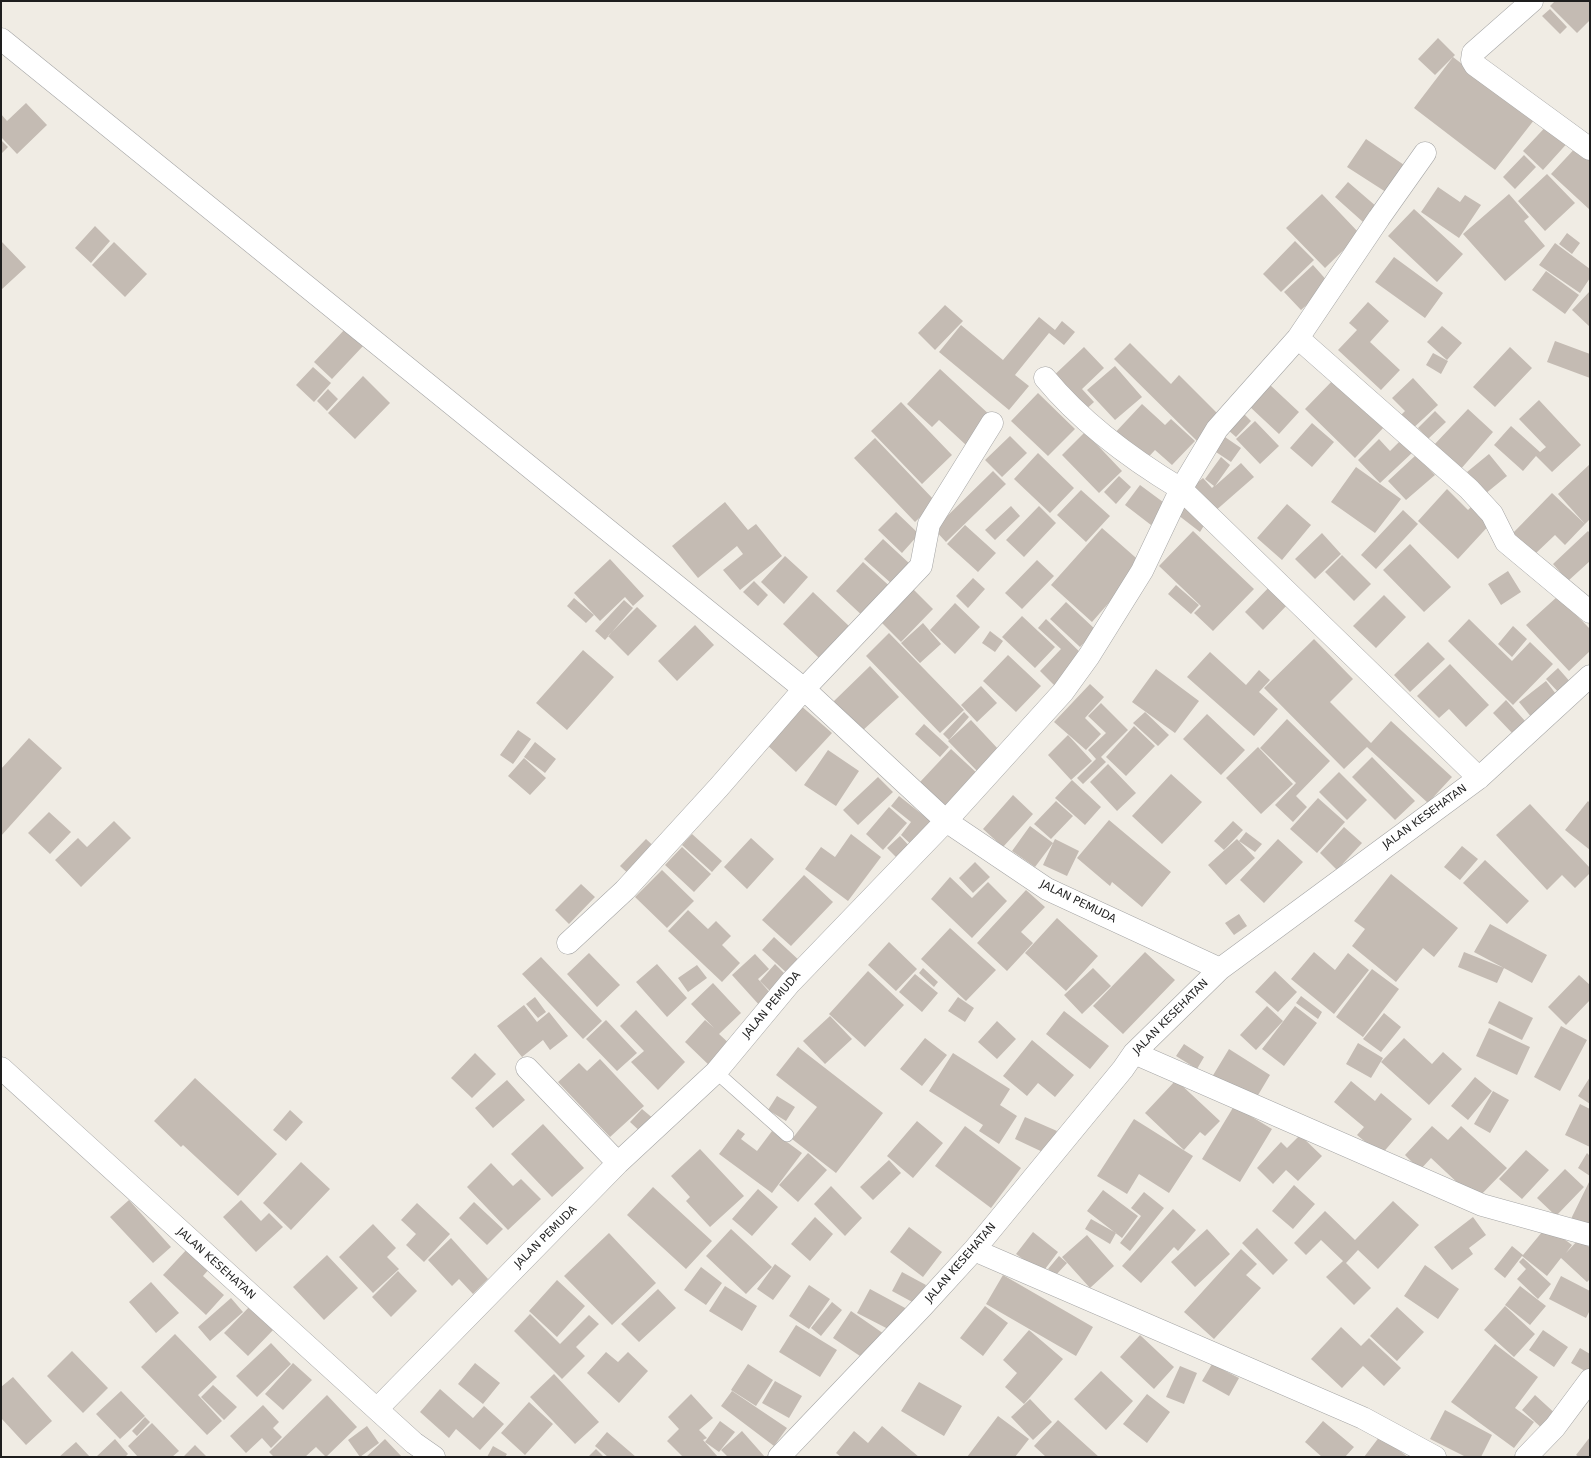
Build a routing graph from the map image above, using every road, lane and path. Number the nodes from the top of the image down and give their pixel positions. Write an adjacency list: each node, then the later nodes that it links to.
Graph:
1 (1532, 1): 3 (street)
2 (1, 39): 11 (street)
3 (1590, 149)
4 (1425, 153): 5 (street)
5 (1298, 338): 8 (street); 9 (street)
6 (1045, 378): 8 (street)
7 (992, 423): 11 (street)
8 (1181, 490): 12 (street); 13 (street)
9 (1590, 612)
10 (1590, 676): 12 (street, JALAN KESEHATAN)
11 (804, 689): 13 (street); 14 (street)
12 (1478, 778): 15 (street, JALAN KESEHATAN)
13 (946, 821): 15 (street, JALAN PEMUDA); 19 (street, JALAN PEMUDA)
14 (568, 943)
15 (1220, 969): 16 (street, JALAN KESEHATAN)
16 (1134, 1053): 22 (street); 23 (street, JALAN KESEHATAN)
17 (1, 1068): 25 (street, JALAN KESEHATAN)
18 (527, 1068): 21 (street)
19 (716, 1072): 20 (lane); 21 (street, JALAN PEMUDA)
20 (787, 1135)
21 (618, 1163): 25 (street, JALAN PEMUDA)
22 (1590, 1235)
23 (974, 1250): 27 (street, JALAN KESEHATAN); 28 (street)
24 (1590, 1380): 29 (street)
25 (377, 1409): 26 (street, JALAN KESEHATAN)
26 (434, 1457)
27 (779, 1457)
28 (1435, 1457)
29 (1526, 1457)

